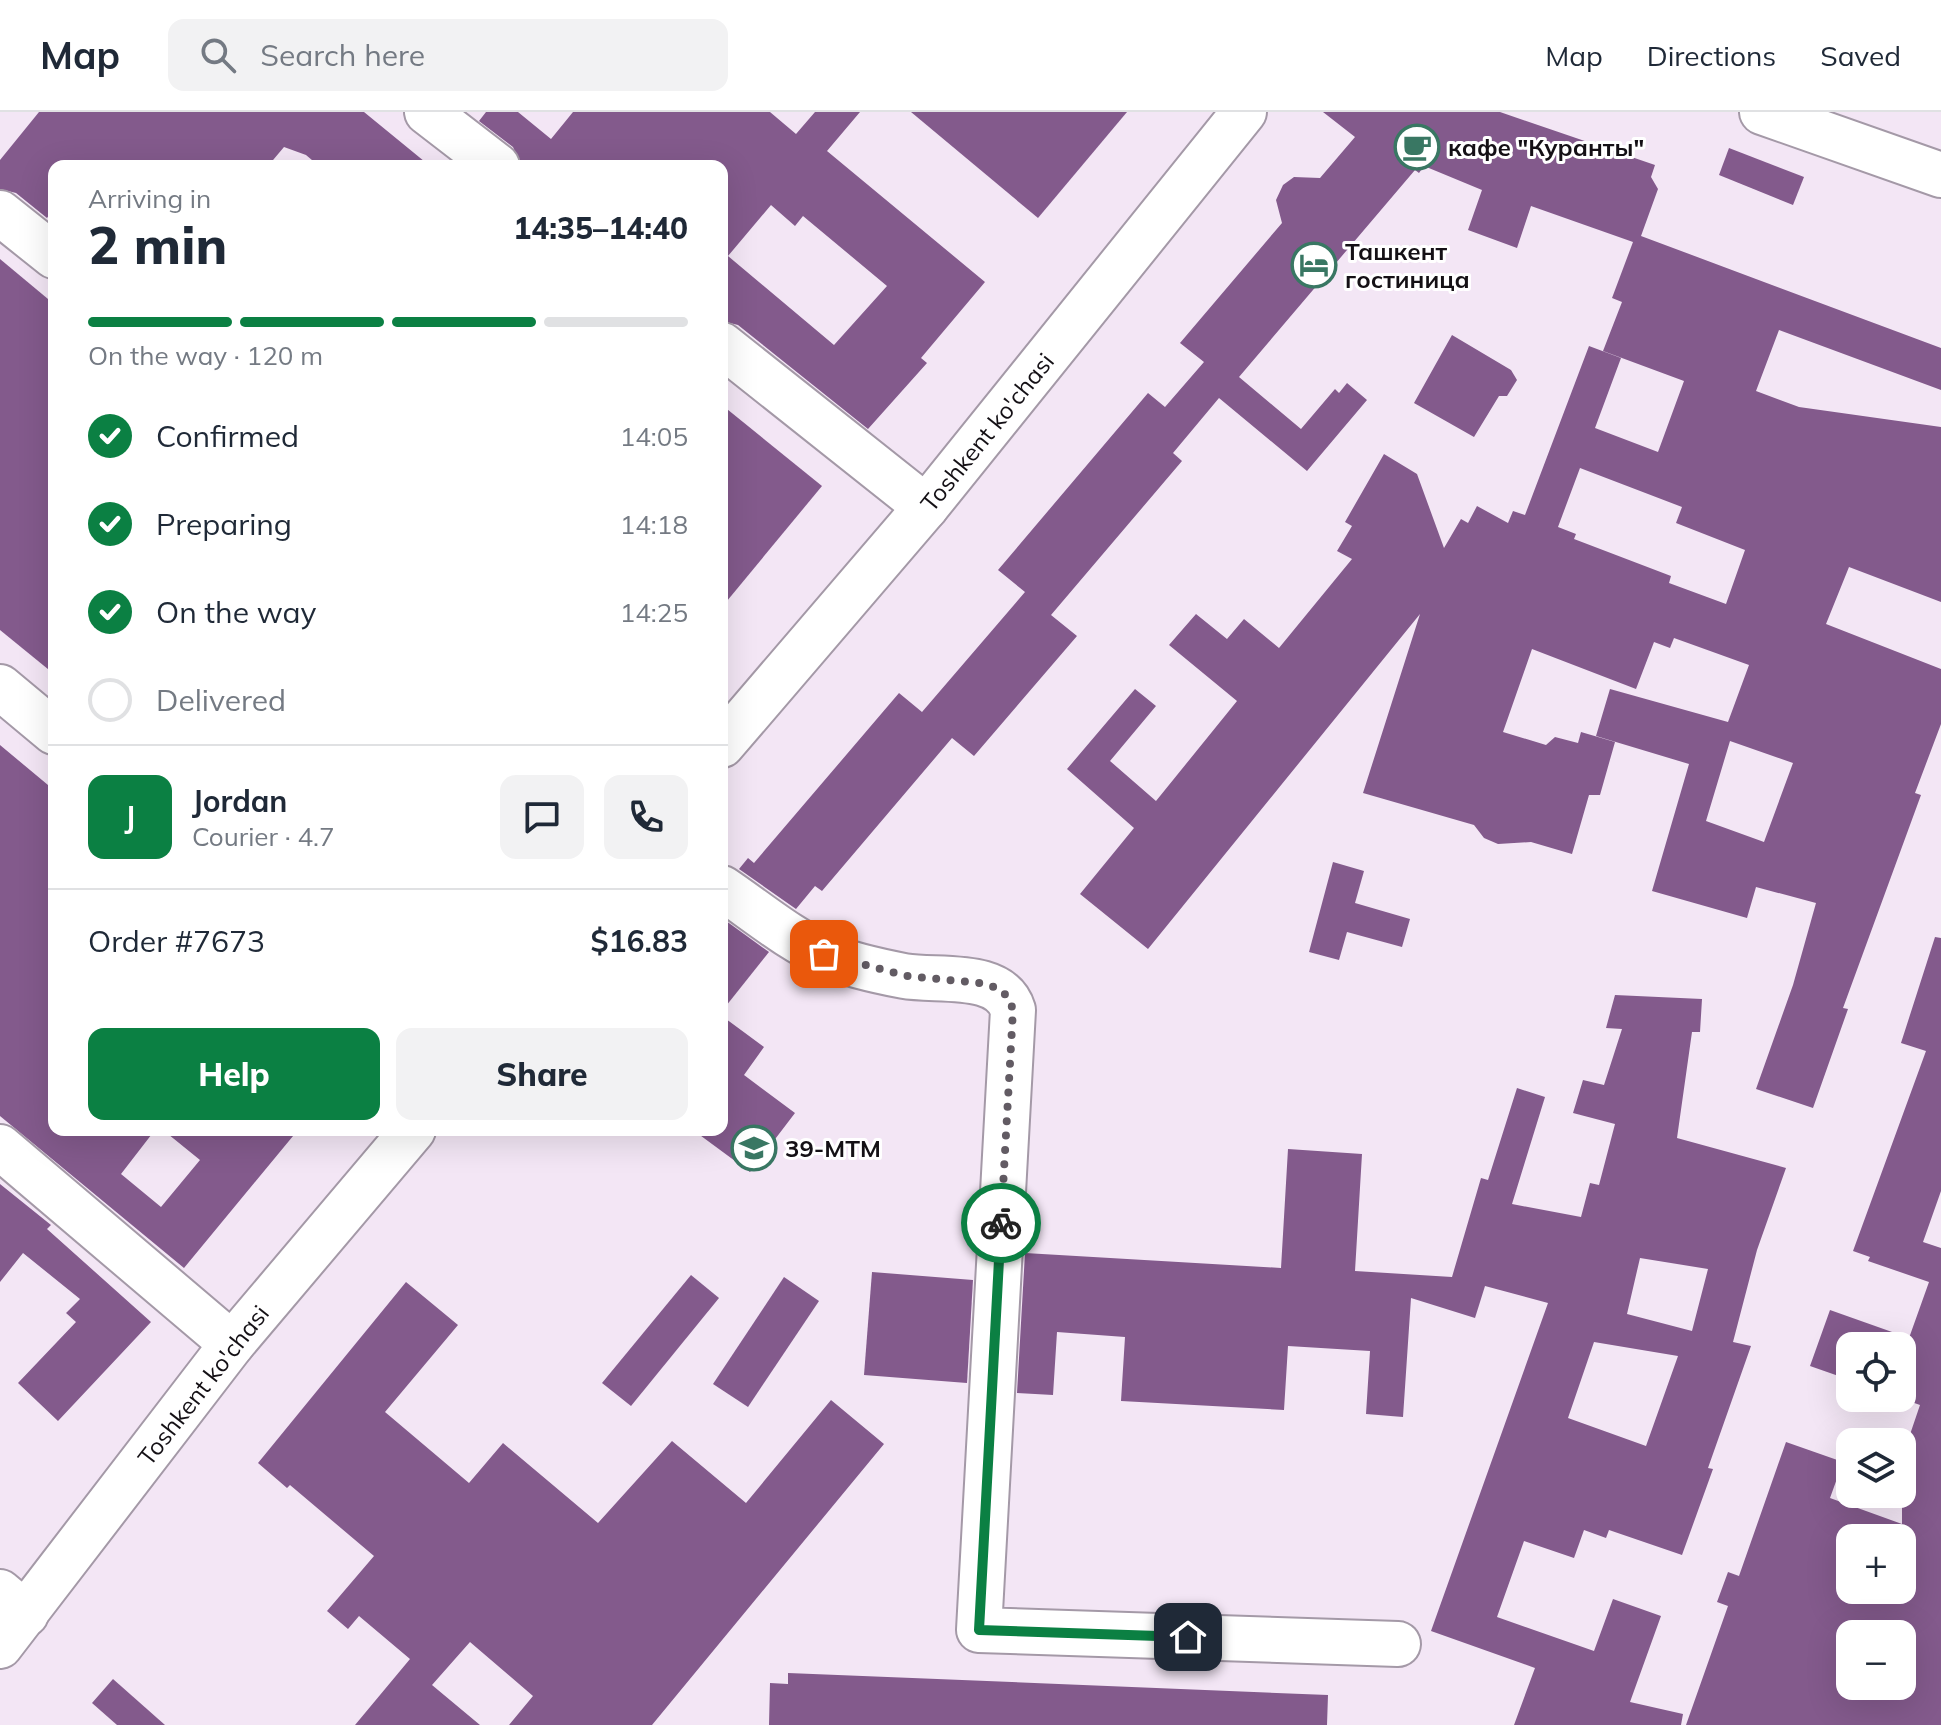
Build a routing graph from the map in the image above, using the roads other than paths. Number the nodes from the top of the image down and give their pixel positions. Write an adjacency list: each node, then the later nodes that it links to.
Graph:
1 (427, 112): 4 (street)
2 (1244, 112): 9 (street, Toshkent ko'chasi)
3 (1762, 112): 5 (street)
4 (489, 160)
5 (1941, 175)
6 (0, 213): 7 (street)
7 (48, 251)
8 (728, 350): 9 (street)
9 (926, 507): 12 (street, Toshkent ko'chasi)
10 (0, 687): 11 (street)
11 (48, 727)
12 (728, 738)
13 (728, 892): 18 (street)
14 (408, 1136): 16 (street, Toshkent ko'chasi)
15 (0, 1147): 16 (street)
16 (232, 1344): 17 (street, Toshkent ko'chasi)
17 (9, 1617)
18 (1398, 1644)

